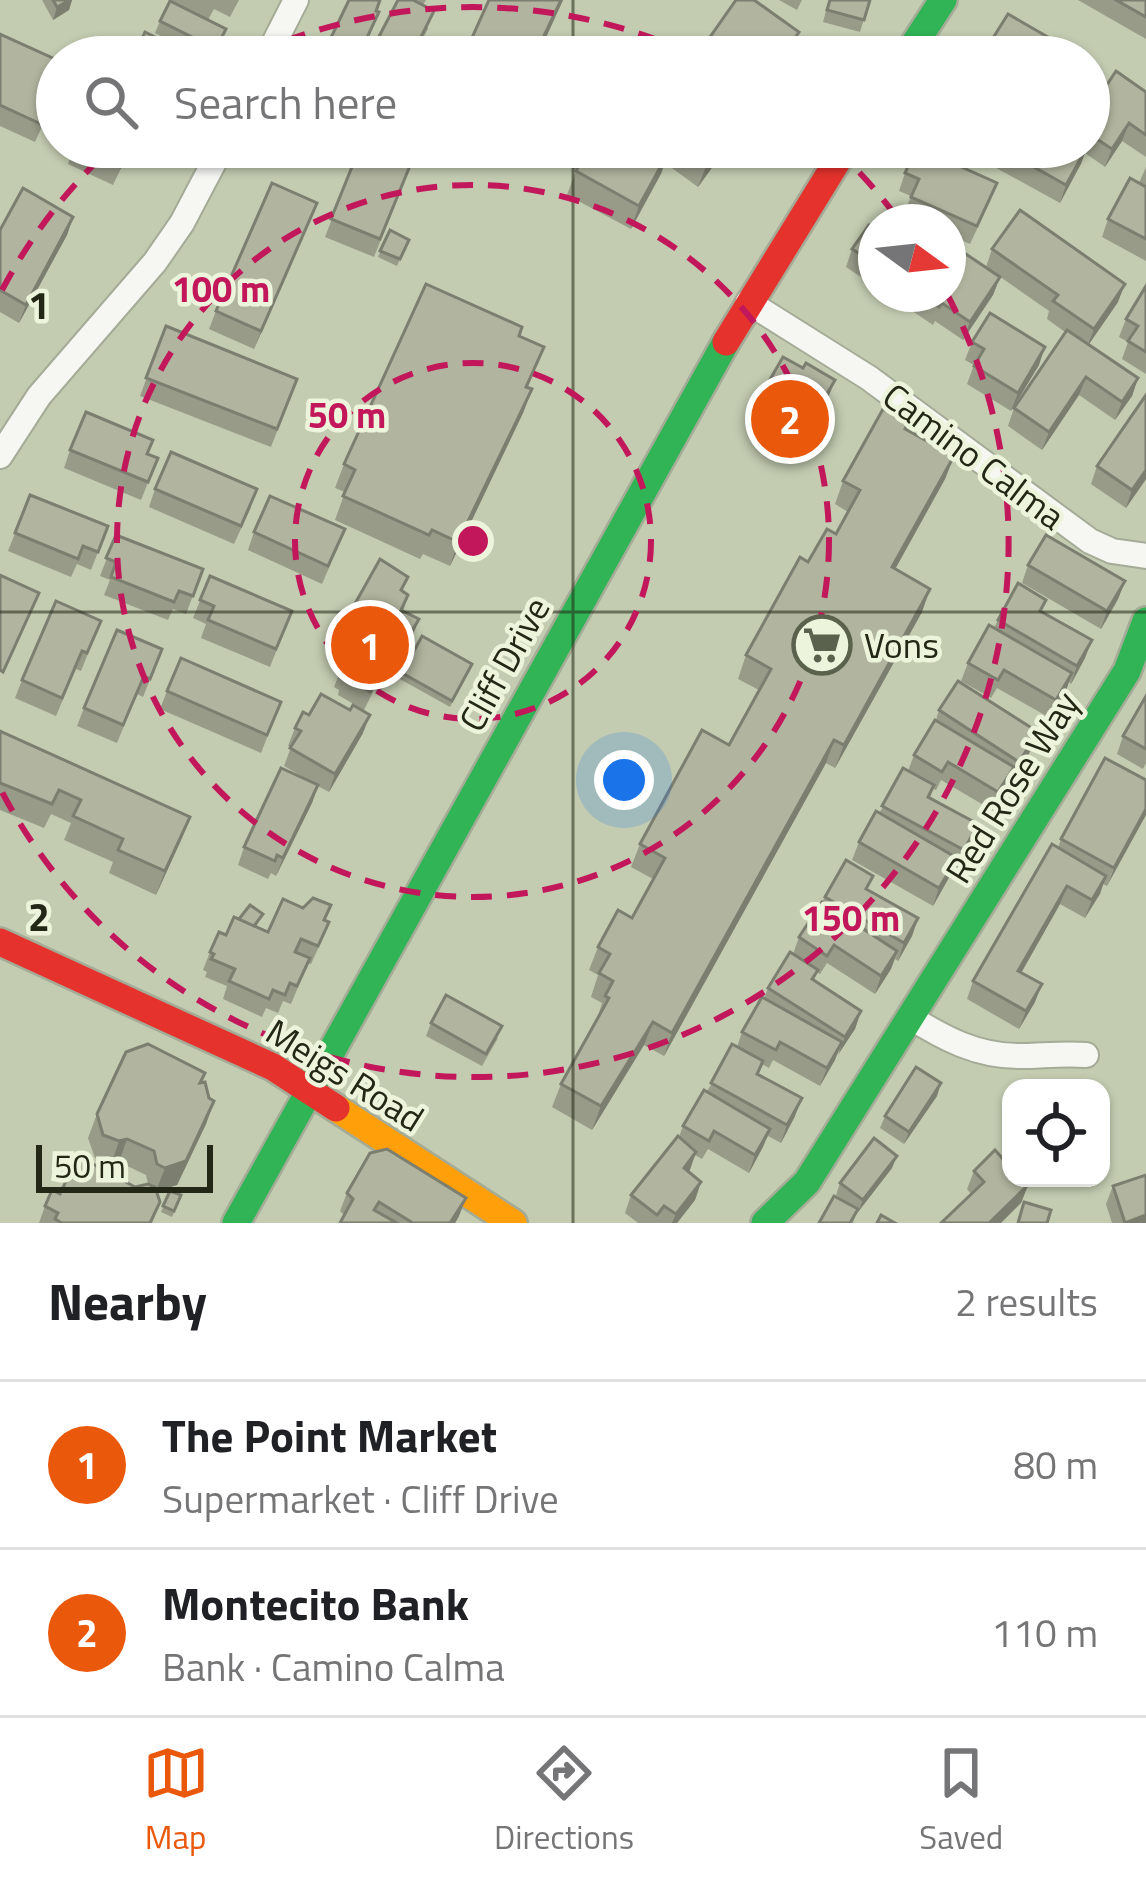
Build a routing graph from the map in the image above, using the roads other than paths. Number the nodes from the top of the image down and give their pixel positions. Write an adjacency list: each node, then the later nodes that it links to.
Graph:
1 (296, 0): 3 (street)
2 (944, 0): 4 (main road)
3 (278, 36)
4 (920, 36)
5 (211, 168): 8 (street)
6 (833, 168): 7 (main road, Cliff Drive)
7 (748, 302): 9 (street, Camino Calma); 14 (main road, Cliff Drive)
8 (0, 456)
9 (1146, 556)
10 (1146, 621): 12 (main road, Red Rose Way)
11 (0, 942): 14 (main road, Meigs Road)
12 (910, 1017): 13 (street); 17 (main road, Red Rose Way)
13 (1086, 1054)
14 (309, 1092): 15 (main road, Cliff Drive); 16 (main road, Meigs Road)
15 (236, 1223)
16 (513, 1223)
17 (765, 1223)

